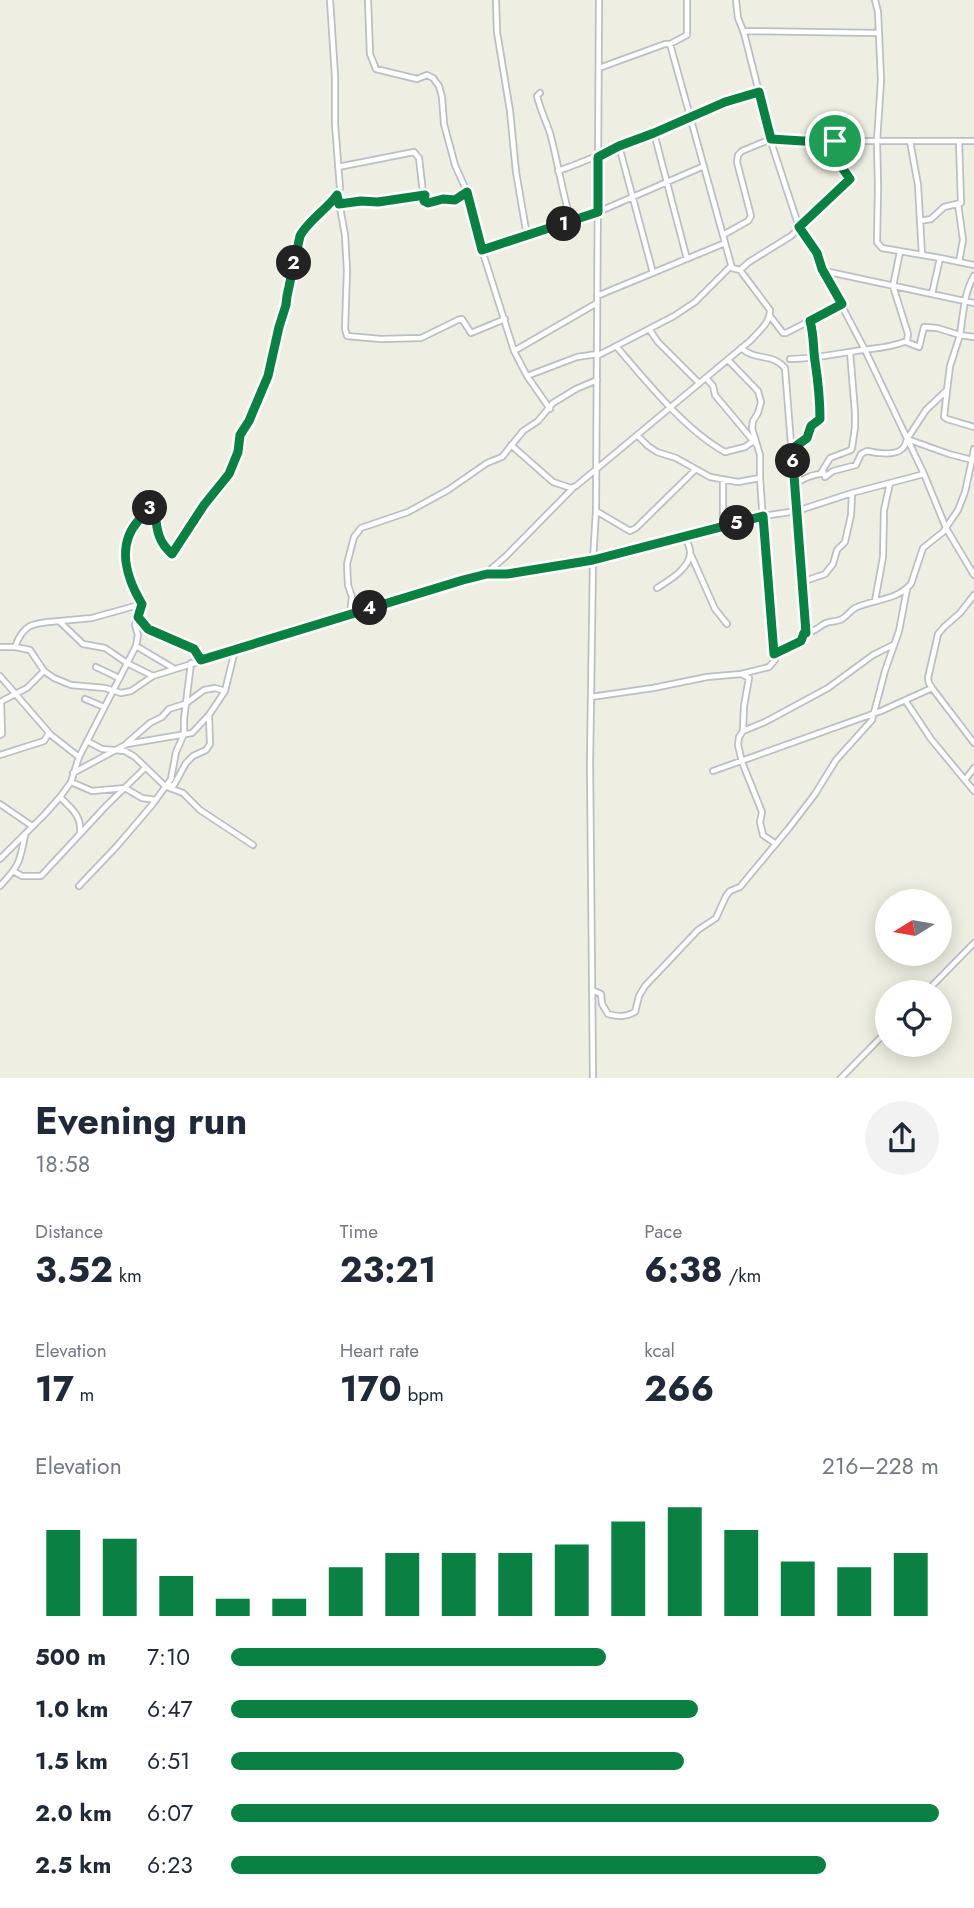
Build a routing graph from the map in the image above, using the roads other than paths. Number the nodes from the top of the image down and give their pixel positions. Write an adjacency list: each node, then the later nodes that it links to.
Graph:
1 (330, 0): 25 (street)
2 (368, 0): 28 (street)
3 (496, 0): 39 (street)
4 (599, 0): 11 (street)
5 (687, 0): 10 (street)
6 (736, 0): 8 (street)
7 (875, 0): 9 (street)
8 (743, 31): 9 (street); 12 (street)
9 (879, 33): 18 (street)
10 (670, 44): 11 (street); 14 (street)
11 (599, 68): 23 (street)
12 (759, 92): 14 (street); 16 (street)
13 (540, 93): 26 (street)
14 (691, 116): 15 (street); 24 (street)
15 (654, 133): 22 (street); 27 (street)
16 (771, 139): 17 (street); 37 (street); 38 (street)
17 (835, 141): 18 (street); 37 (street)
18 (877, 141): 19 (street); 42 (street)
19 (911, 141): 20 (street); 36 (street)
20 (959, 141): 21 (street); 33 (street)
21 (974, 141)
22 (619, 146): 23 (street); 31 (street)
23 (598, 157): 26 (street); 34 (street)
24 (704, 166): 27 (street); 38 (street)
25 (338, 167): 29 (street); 30 (street)
26 (558, 171): 35 (street)
27 (667, 182): 31 (street); 45 (street)
28 (467, 192): 30 (street); 41 (street)
29 (337, 195): 32 (street); 116 (street)
30 (425, 195): 32 (street)
31 (633, 197): 34 (street); 51 (street)
32 (339, 204): 61 (street)
33 (958, 204): 36 (street); 46 (street)
34 (598, 212): 35 (street); 55 (street)
35 (571, 221): 39 (street)
36 (920, 221): 43 (street)
37 (799, 227): 49 (street); 50 (street)
38 (723, 235): 40 (street)
39 (527, 236): 41 (street)
40 (725, 243): 45 (street); 48 (street)
41 (482, 250): 61 (street)
42 (900, 252): 43 (street); 53 (street)
43 (922, 255): 44 (street)
44 (940, 258): 46 (street); 54 (street)
45 (687, 259): 51 (street)
46 (959, 262): 47 (street)
47 (974, 265)
48 (731, 266): 49 (street); 63 (street)
49 (740, 270): 60 (street)
50 (824, 271): 53 (street); 59 (street)
51 (653, 273): 55 (street)
52 (974, 276): 56 (street)
53 (893, 286): 54 (street); 66 (street)
54 (932, 294): 56 (street)
55 (597, 296): 57 (street)
56 (965, 301): 58 (street); 64 (street)
57 (597, 303): 70 (street); 72 (street)
58 (974, 303)
59 (842, 304): 62 (street); 69 (street)
60 (769, 316): 62 (street); 68 (street)
61 (505, 319): 70 (street)
62 (810, 321): 73 (street)
63 (649, 330): 67 (street); 79 (street)
64 (960, 335): 65 (street); 66 (street); 80 (street)
65 (974, 337)
66 (905, 342): 69 (street)
67 (616, 346): 72 (street); 81 (street)
68 (741, 348): 75 (street); 88 (street)
69 (865, 350): 71 (street); 85 (street)
70 (514, 351): 76 (street)
71 (850, 352): 73 (street); 93 (street)
72 (597, 355): 76 (street); 78 (street)
73 (815, 358): 74 (street); 88 (street)
74 (790, 359)
75 (728, 360): 77 (street); 86 (street)
76 (527, 376): 82 (street)
77 (706, 378): 79 (street); 86 (street)
78 (597, 380): 82 (street); 91 (street)
79 (699, 383): 81 (street)
80 (947, 390): 83 (street); 85 (street)
81 (671, 406): 84 (street); 86 (street)
82 (550, 409): 87 (street)
83 (974, 427)
84 (637, 435): 91 (street); 92 (street)
85 (907, 439): 90 (street); 93 (street); 94 (street)
86 (755, 444): 95 (street)
87 (512, 445): 99 (street); 117 (street)
88 (792, 449): 98 (street)
89 (974, 449): 90 (street)
90 (973, 460): 105 (street)
91 (596, 470): 99 (street); 101 (street)
92 (695, 470): 96 (street); 101 (street)
93 (821, 474): 98 (street)
94 (924, 474): 97 (street); 105 (street)
95 (760, 478): 96 (street); 103 (street)
96 (723, 480): 104 (street)
97 (890, 483): 100 (street); 115 (street)
98 (795, 485): 102 (street)
99 (573, 487): 109 (street)
100 (852, 493): 102 (street); 111 (street)
101 (596, 511): 108 (street)
102 (797, 511): 103 (street); 111 (street)
103 (763, 516): 104 (street); 127 (street)
104 (723, 527): 106 (street)
105 (946, 528): 110 (street); 113 (street)
106 (685, 537): 107 (street); 108 (street)
107 (691, 555): 112 (street); 120 (street)
108 (593, 560): 109 (street); 142 (street)
109 (484, 575): 117 (street)
110 (974, 575)
111 (802, 582): 121 (street)
112 (657, 588)
113 (908, 588): 115 (street); 122 (street)
114 (974, 595): 138 (street)
115 (875, 601): 121 (street)
116 (142, 604): 118 (street); 119 (street)
117 (350, 614): 126 (street)
118 (138, 617): 123 (street); 128 (street)
119 (60, 621): 125 (street); 129 (street)
120 (727, 624)
121 (806, 633): 127 (street)
122 (894, 645): 148 (street); 150 (street)
123 (136, 646): 129 (street); 132 (street)
124 (0, 647): 125 (street)
125 (15, 647): 133 (street)
126 (235, 649): 128 (street); 140 (street)
127 (774, 654): 134 (street)
128 (201, 660): 130 (street)
129 (127, 663): 136 (street); 137 (street)
130 (191, 663): 132 (street); 146 (street)
131 (96, 667): 137 (street)
132 (174, 669): 136 (street)
133 (44, 671): 139 (street); 141 (street)
134 (741, 674): 142 (street); 150 (street)
135 (0, 676): 141 (street)
136 (153, 676): 139 (street)
137 (119, 678): 139 (street)
138 (932, 688): 144 (street); 155 (street)
139 (113, 690): 147 (street)
140 (225, 691): 146 (street); 149 (street)
141 (15, 694): 145 (street); 151 (street)
142 (591, 697): 184 (street)
143 (85, 699): 147 (street)
144 (905, 700): 148 (street); 165 (street)
145 (0, 702): 153 (street)
146 (186, 703): 152 (street); 156 (street)
147 (104, 707): 154 (street)
148 (875, 712): 160 (street); 176 (street)
149 (209, 715): 152 (street); 167 (street)
150 (743, 731): 160 (street)
151 (50, 733): 158 (street); 159 (street)
152 (184, 734): 156 (street); 167 (street)
153 (0, 735)
154 (87, 741): 157 (street); 159 (street)
155 (974, 743)
156 (127, 744): 157 (street)
157 (114, 751): 161 (street); 164 (street)
158 (0, 755)
159 (79, 757): 164 (street)
160 (742, 762): 163 (street); 176 (street)
161 (145, 768): 167 (street); 168 (street)
162 (974, 768): 165 (street)
163 (713, 771)
164 (74, 772): 166 (street)
165 (965, 780): 169 (street)
166 (71, 782): 168 (street); 170 (street)
167 (166, 787): 171 (street); 177 (street)
168 (125, 788): 171 (street); 175 (street)
169 (974, 791)
170 (60, 797): 173 (street); 175 (street)
171 (156, 800): 181 (street)
172 (0, 804): 173 (street)
173 (32, 826): 174 (street)
174 (26, 833): 178 (street); 179 (street)
175 (80, 835): 179 (street)
176 (776, 844): 184 (street)
177 (253, 845)
178 (0, 859)
179 (15, 872): 180 (street)
180 (1, 883)
181 (79, 886)
182 (974, 943): 183 (street)
183 (938, 980)
184 (592, 990): 186 (street)
185 (875, 1043): 187 (street)
186 (593, 1078)
187 (841, 1078)

